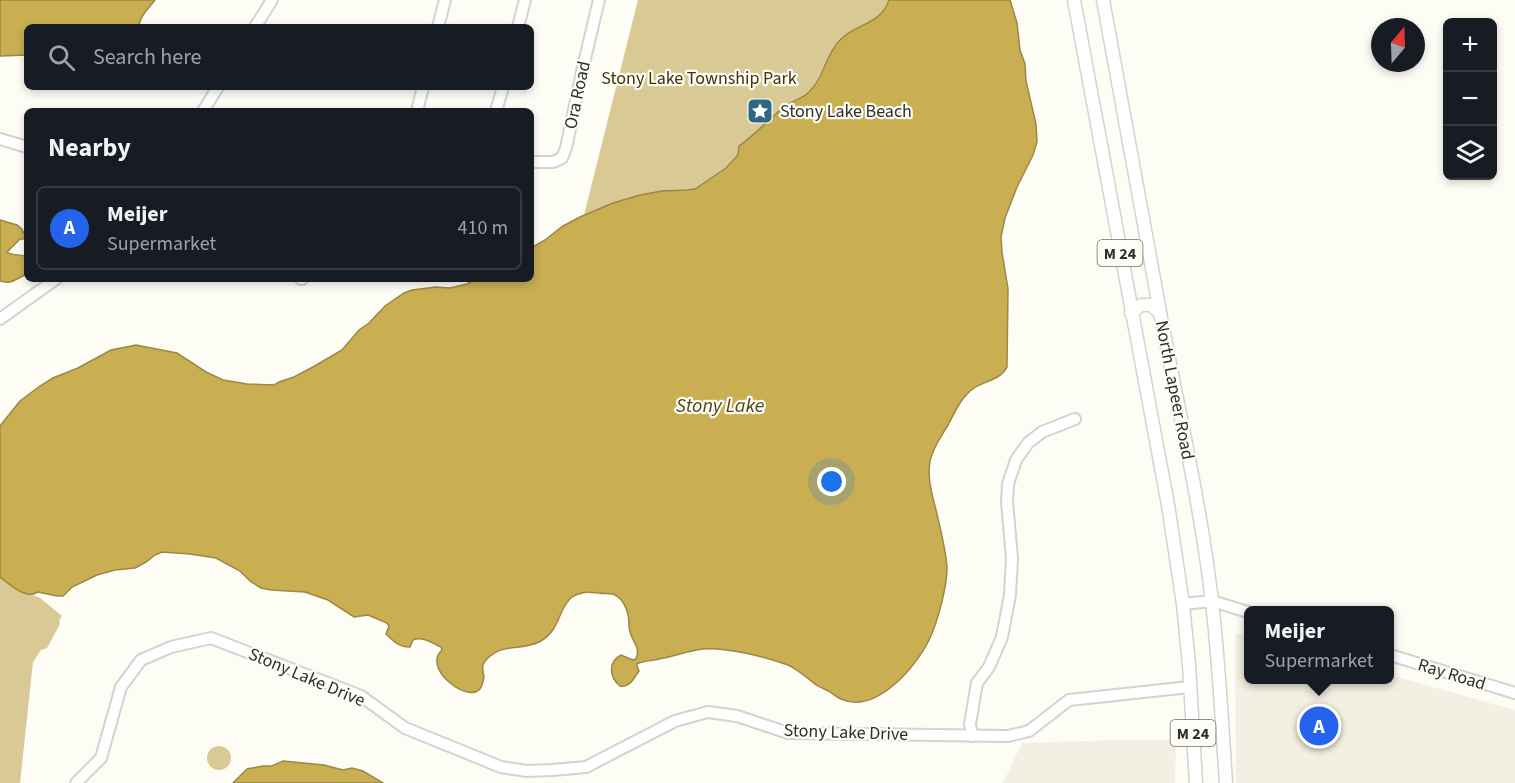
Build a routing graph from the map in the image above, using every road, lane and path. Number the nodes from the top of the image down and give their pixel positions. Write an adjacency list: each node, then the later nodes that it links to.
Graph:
1 (272, 0): 7 (street)
2 (445, 0): 8 (street)
3 (525, 0): 9 (street)
4 (599, 0): 18 (street, Ora Road)
5 (1074, 0): 20 (main road, North Lapeer Road / M 24)
6 (1103, 0): 21 (main road, North Lapeer Road / M 24)
7 (257, 24)
8 (439, 24)
9 (519, 24)
10 (216, 90): 13 (street)
11 (422, 90): 14 (street)
12 (502, 90): 15 (street)
13 (205, 108)
14 (418, 108)
15 (497, 108)
16 (0, 139): 17 (street)
17 (24, 146)
18 (534, 162)
19 (52, 282): 22 (street)
20 (1131, 313): 21 (main road); 25 (main road, North Lapeer Road / M 24)
21 (1160, 313): 24 (main road, North Lapeer Road / M 24)
22 (0, 319)
23 (1075, 419): 30 (street)
24 (1212, 601): 25 (street); 26 (street); 33 (main road, North Lapeer Road / M 24)
25 (1183, 604): 28 (main road, North Lapeer Road / M 24)
26 (1244, 611)
27 (1394, 657): 29 (street, Ray Road)
28 (1190, 687): 30 (street, Stony Lake Drive); 32 (main road, North Lapeer Road / M 24)
29 (1515, 693)
30 (972, 736): 31 (street, Stony Lake Drive)
31 (76, 783)
32 (1196, 783)
33 (1226, 783)

